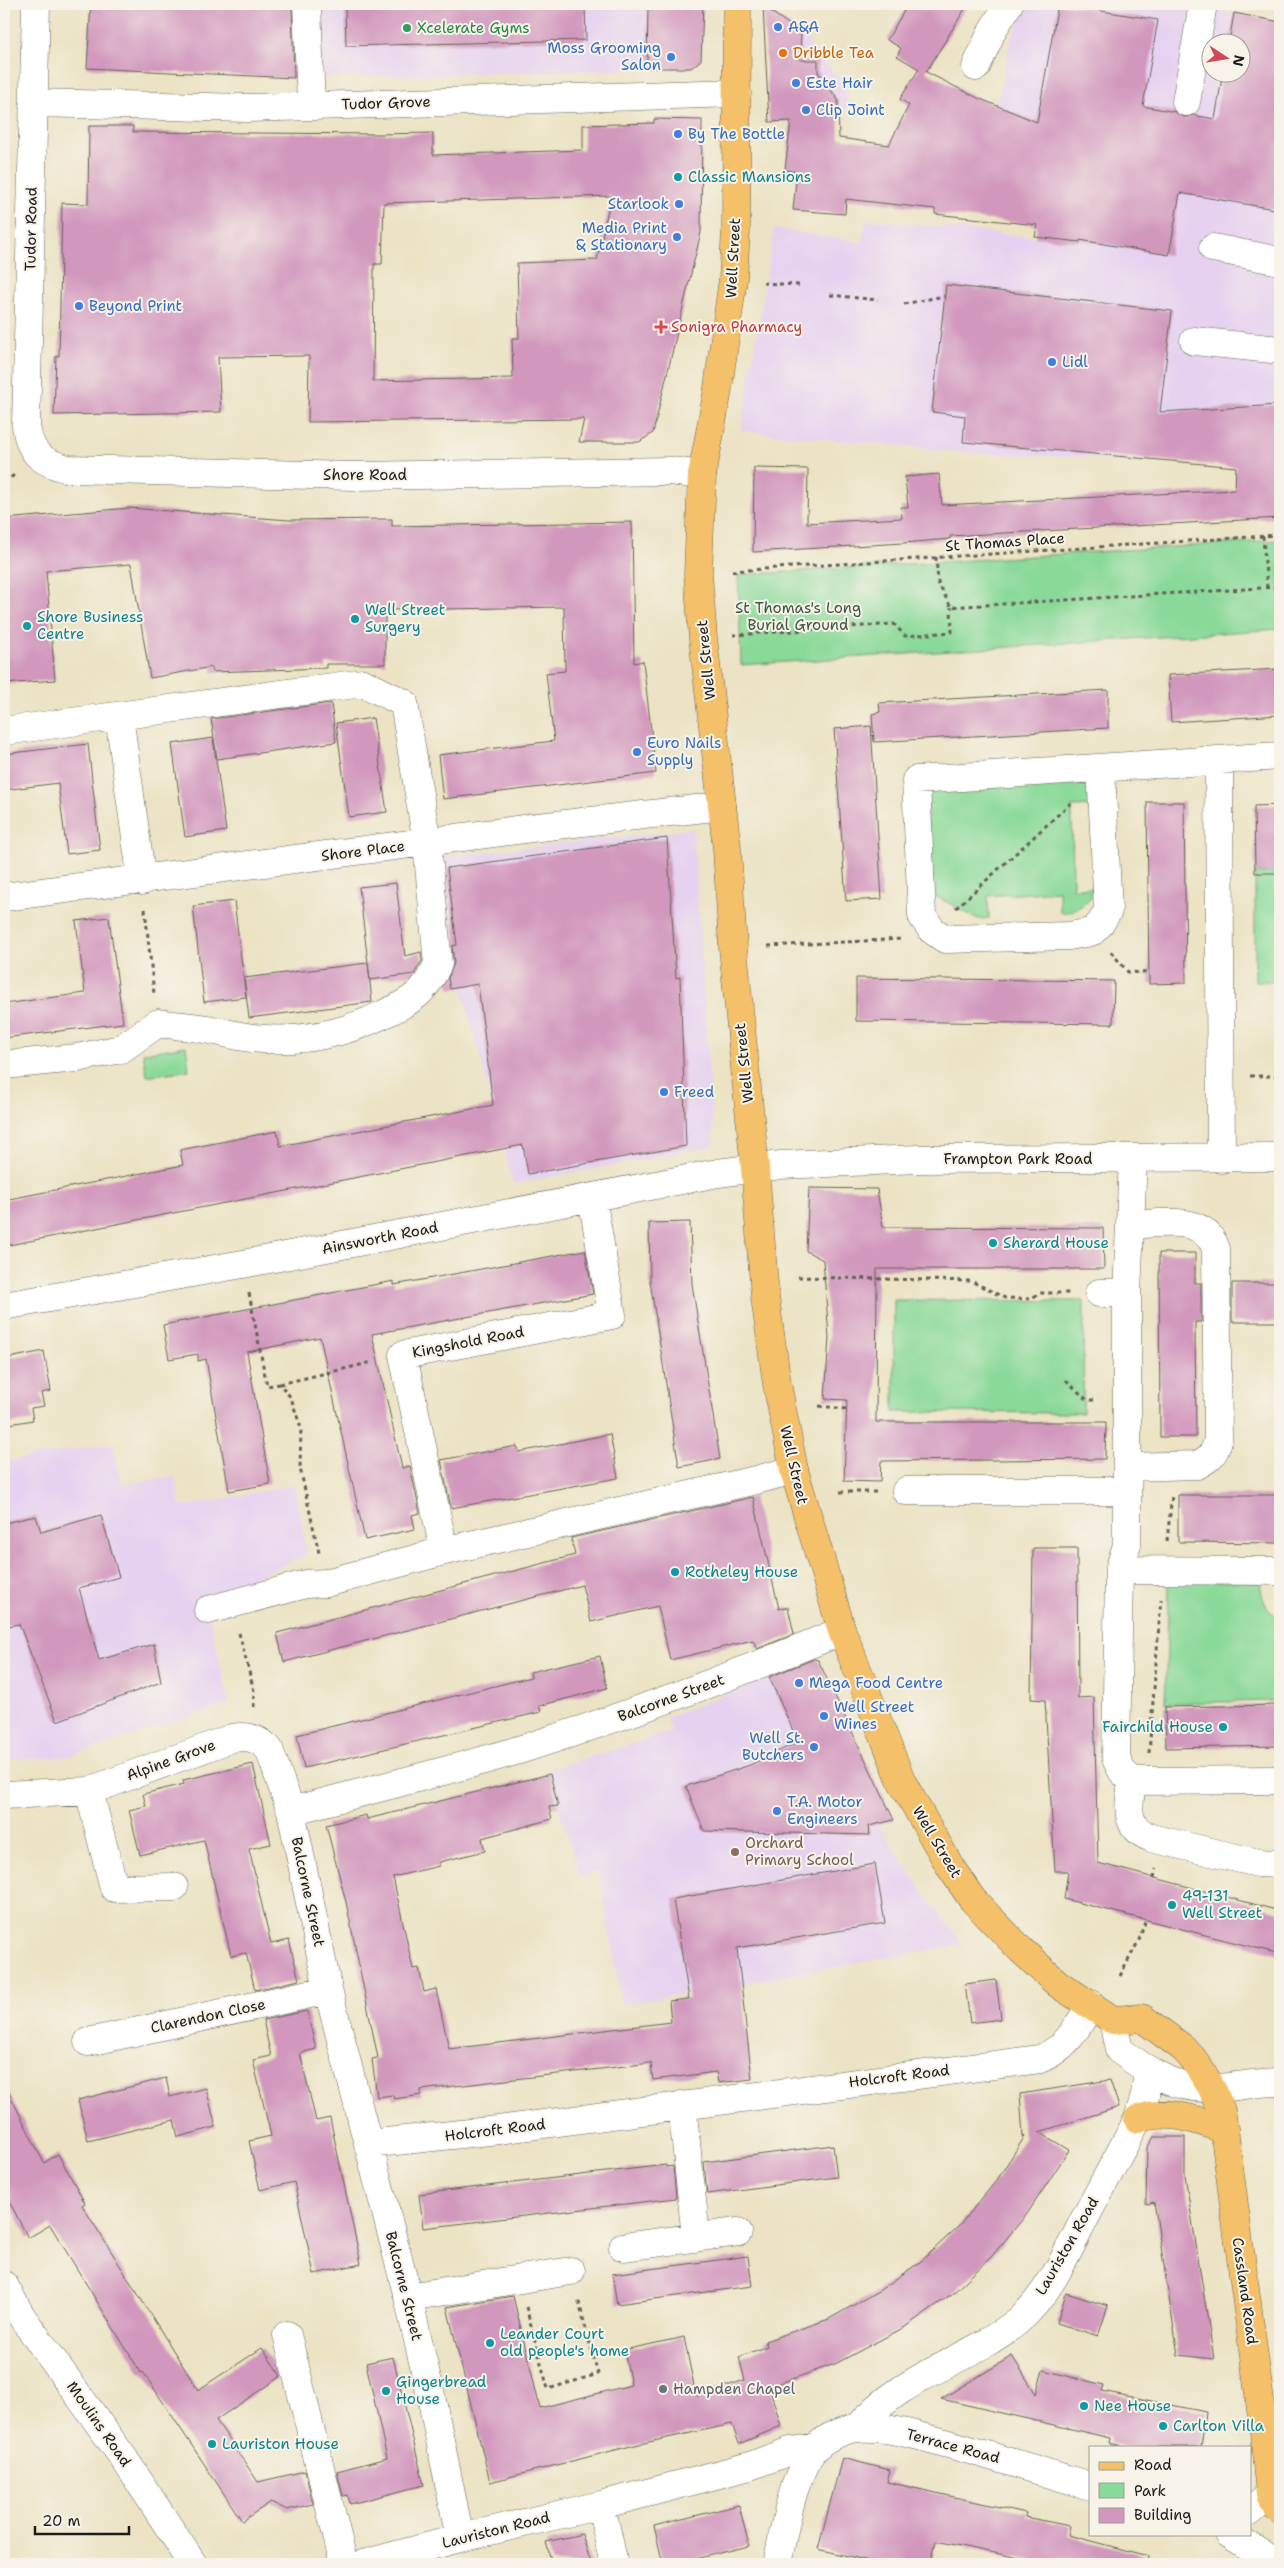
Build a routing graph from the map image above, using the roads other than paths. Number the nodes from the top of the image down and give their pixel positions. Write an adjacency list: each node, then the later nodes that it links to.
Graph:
1 (36, 4): 9 (street, Tudor Road)
2 (306, 4): 10 (street)
3 (737, 4): 7 (main road, Well Street)
4 (1009, 4): 6 (street)
5 (1203, 4): 8 (street)
6 (976, 67)
7 (737, 93): 10 (street, Tudor Grove); 16 (main road, Well Street)
8 (1186, 102)
9 (35, 103): 10 (street, Tudor Grove); 15 (street, Tudor Road)
10 (311, 106)
11 (1213, 248): 12 (street)
12 (1280, 261)
13 (1194, 341): 14 (street)
14 (1280, 350)
15 (33, 452): 16 (street, Shore Road)
16 (702, 475): 22 (main road, Well Street)
17 (119, 716): 18 (street); 23 (street); 24 (street)
18 (4, 731)
19 (1280, 756): 20 (street)
20 (1219, 760): 21 (street); 28 (street)
21 (1101, 772): 21 (street)
22 (722, 806): 23 (street, Shore Place); 30 (main road, Well Street)
23 (427, 843): 24 (street, Shore Place); 26 (street)
24 (142, 881): 25 (street, Shore Place)
25 (4, 897)
26 (4, 1065)
27 (1280, 1157): 28 (street, Frampton Park Road)
28 (1221, 1158): 29 (street, Frampton Park Road)
29 (1133, 1159): 30 (street, Frampton Park Road); 32 (street)
30 (755, 1168): 31 (street, Ainsworth Road); 36 (main road, Well Street)
31 (592, 1197): 35 (street, Ainsworth Road); 39 (street, Kingshold Road)
32 (1130, 1224): 34 (street); 37 (street)
33 (1099, 1293): 34 (street)
34 (1127, 1293): 37 (street)
35 (4, 1306)
36 (794, 1470): 39 (street); 43 (main road, Well Street)
37 (1128, 1479): 38 (street); 40 (street)
38 (906, 1491)
39 (444, 1551): 42 (street)
40 (1119, 1570): 41 (street); 45 (street)
41 (1280, 1571)
42 (220, 1606)
43 (842, 1631): 48 (street, Balcorne Street); 52 (main road, Well Street)
44 (1280, 1780): 45 (street)
45 (1142, 1781): 49 (street)
46 (89, 1791): 47 (street, Alpine Grove); 48 (street, Alpine Grove); 50 (street)
47 (4, 1795)
48 (291, 1811): 51 (street, Balcorne Street)
49 (1280, 1861)
50 (174, 1887)
51 (328, 1990): 54 (street, Clarendon Close); 61 (street, Balcorne Street)
52 (1091, 2004): 53 (main road, Well Street); 58 (street, Holcroft Road)
53 (1113, 2020): 55 (street); 57 (main road)
54 (88, 2042)
55 (1148, 2071): 57 (street); 59 (street, Lauriston Road)
56 (1280, 2082): 57 (street)
57 (1212, 2088): 60 (main road, Cassland Road)
58 (682, 2105): 61 (street, Holcroft Road); 63 (street)
59 (1138, 2119): 60 (main road); 70 (street, Lauriston Road)
60 (1224, 2129): 76 (main road, Cassland Road)
61 (368, 2144): 67 (street, Balcorne Street)
62 (738, 2232): 63 (street)
63 (696, 2238): 64 (street)
64 (623, 2247)
65 (571, 2271): 67 (street)
66 (4, 2285): 68 (street, Moulins Road)
67 (408, 2297): 78 (street, Balcorne Street)
68 (13, 2322): 79 (street, Moulins Road)
69 (287, 2335): 80 (street)
70 (858, 2428): 71 (street, Terrace Road); 73 (street, Terrace Road)
71 (816, 2447): 72 (street, Lauriston Road); 74 (street)
72 (750, 2466): 74 (street); 75 (street, Lauriston Road)
73 (1089, 2486)
74 (792, 2500): 83 (street)
75 (601, 2506): 78 (street, Lauriston Road); 82 (street)
76 (1267, 2506)
77 (1232, 2536): 84 (street)
78 (460, 2538): 81 (street, Lauriston Road)
79 (193, 2564)
80 (344, 2564)
81 (363, 2564)
82 (614, 2564)
83 (777, 2564)
84 (1278, 2564)

